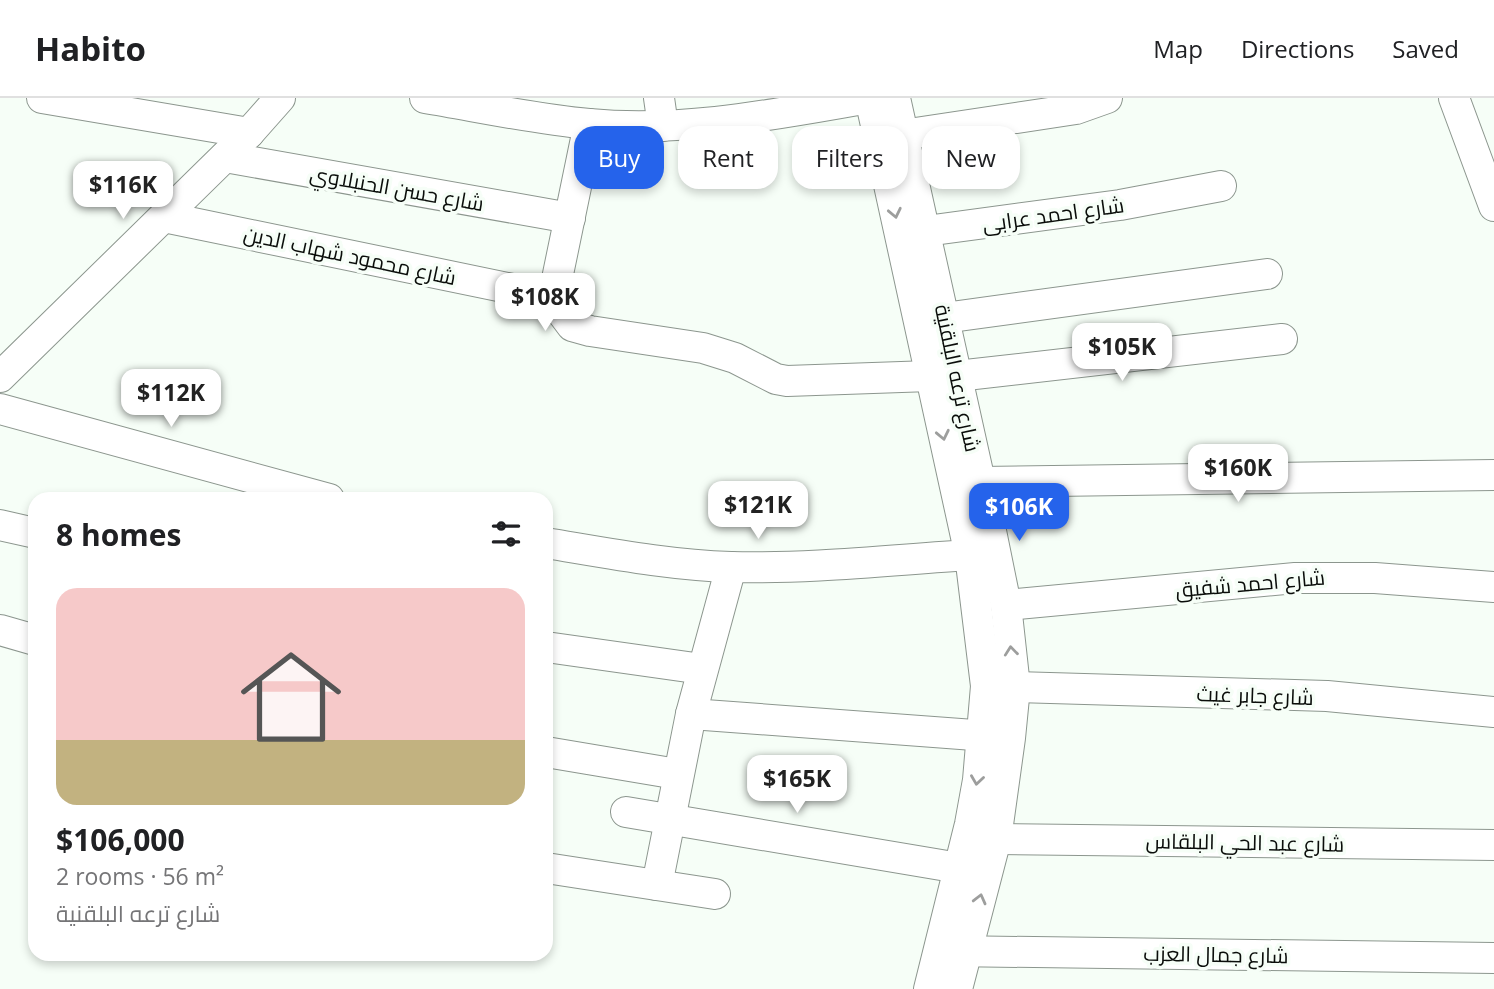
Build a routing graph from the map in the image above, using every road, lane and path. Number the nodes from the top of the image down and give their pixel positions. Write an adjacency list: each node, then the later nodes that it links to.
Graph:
1 (42, 98): 11 (street)
2 (280, 98): 11 (street)
3 (425, 98): 9 (street)
4 (869, 98): 8 (street); 24 (street, شارع ترعه البلقنية, one-way to 24)
5 (895, 98): 10 (street, شارع ترعه البلقنية)
6 (1454, 98): 16 (street)
7 (1095, 100): 12 (street)
8 (661, 112): 9 (street)
9 (589, 124): 18 (street)
10 (900, 126)
11 (249, 133): 13 (street)
12 (908, 134)
13 (225, 157): 17 (street); 18 (street, شارع حسن الحنبلاوي)
14 (908, 159): 19 (street, شارع ترعه البلقنية)
15 (1221, 186): 19 (street, شارع احمد عرابى)
16 (1494, 206)
17 (164, 216): 21 (street, شارع محمود شهاب الدين); 25 (street)
18 (570, 218): 21 (street)
19 (926, 231): 22 (street, شارع ترعه البلقنية)
20 (1267, 274): 22 (street)
21 (556, 298): 24 (street)
22 (944, 318): 24 (street, شارع ترعه البلقنية)
23 (1282, 339): 24 (street)
24 (944, 376): 28 (street, شارع ترعه البلقنية); 33 (street, شارع ترعه البلقنية, one-way to 33)
25 (0, 377)
26 (0, 409): 29 (street)
27 (1494, 475): 28 (street)
28 (980, 482): 36 (street, شارع ترعه البلقنية)
29 (303, 492)
30 (0, 525): 31 (street)
31 (28, 531)
32 (553, 544): 34 (street)
33 (970, 555): 34 (street); 44 (street, شارع ترعه البلقنية)
34 (731, 567): 40 (street)
35 (1494, 587): 36 (street, شارع احمد شفيق)
36 (1006, 605): 41 (street, شارع ترعه البلقنية, one-way to 36)
37 (0, 630): 38 (street)
38 (28, 638)
39 (553, 648): 40 (street)
40 (702, 669): 43 (street)
41 (1015, 687): 42 (street, شارع جابر غيث); 44 (street, شارع ترعه البلقنية)
42 (1494, 712)
43 (691, 714): 44 (street); 46 (street)
44 (997, 736): 49 (street, شارع ترعه البلقنية); 51 (street, شارع ترعه البلقنية, one-way to 51)
45 (553, 753): 46 (street)
46 (677, 774): 48 (street)
47 (626, 812): 48 (street)
48 (669, 819): 51 (street); 53 (street)
49 (996, 839): 50 (street, شارع عبد الحي البلقاس); 55 (street, شارع ترعه البلقنية, one-way to 49)
50 (1494, 845)
51 (959, 868): 55 (street, شارع ترعه البلقنية)
52 (553, 869): 53 (street)
53 (657, 885): 54 (street)
54 (715, 894)
55 (953, 951): 56 (street, شارع جمال العزب); 57 (street, شارع ترعه البلقنية); 58 (street, شارع ترعه البلقنية)
56 (1494, 958)
57 (929, 989)
58 (957, 989)

